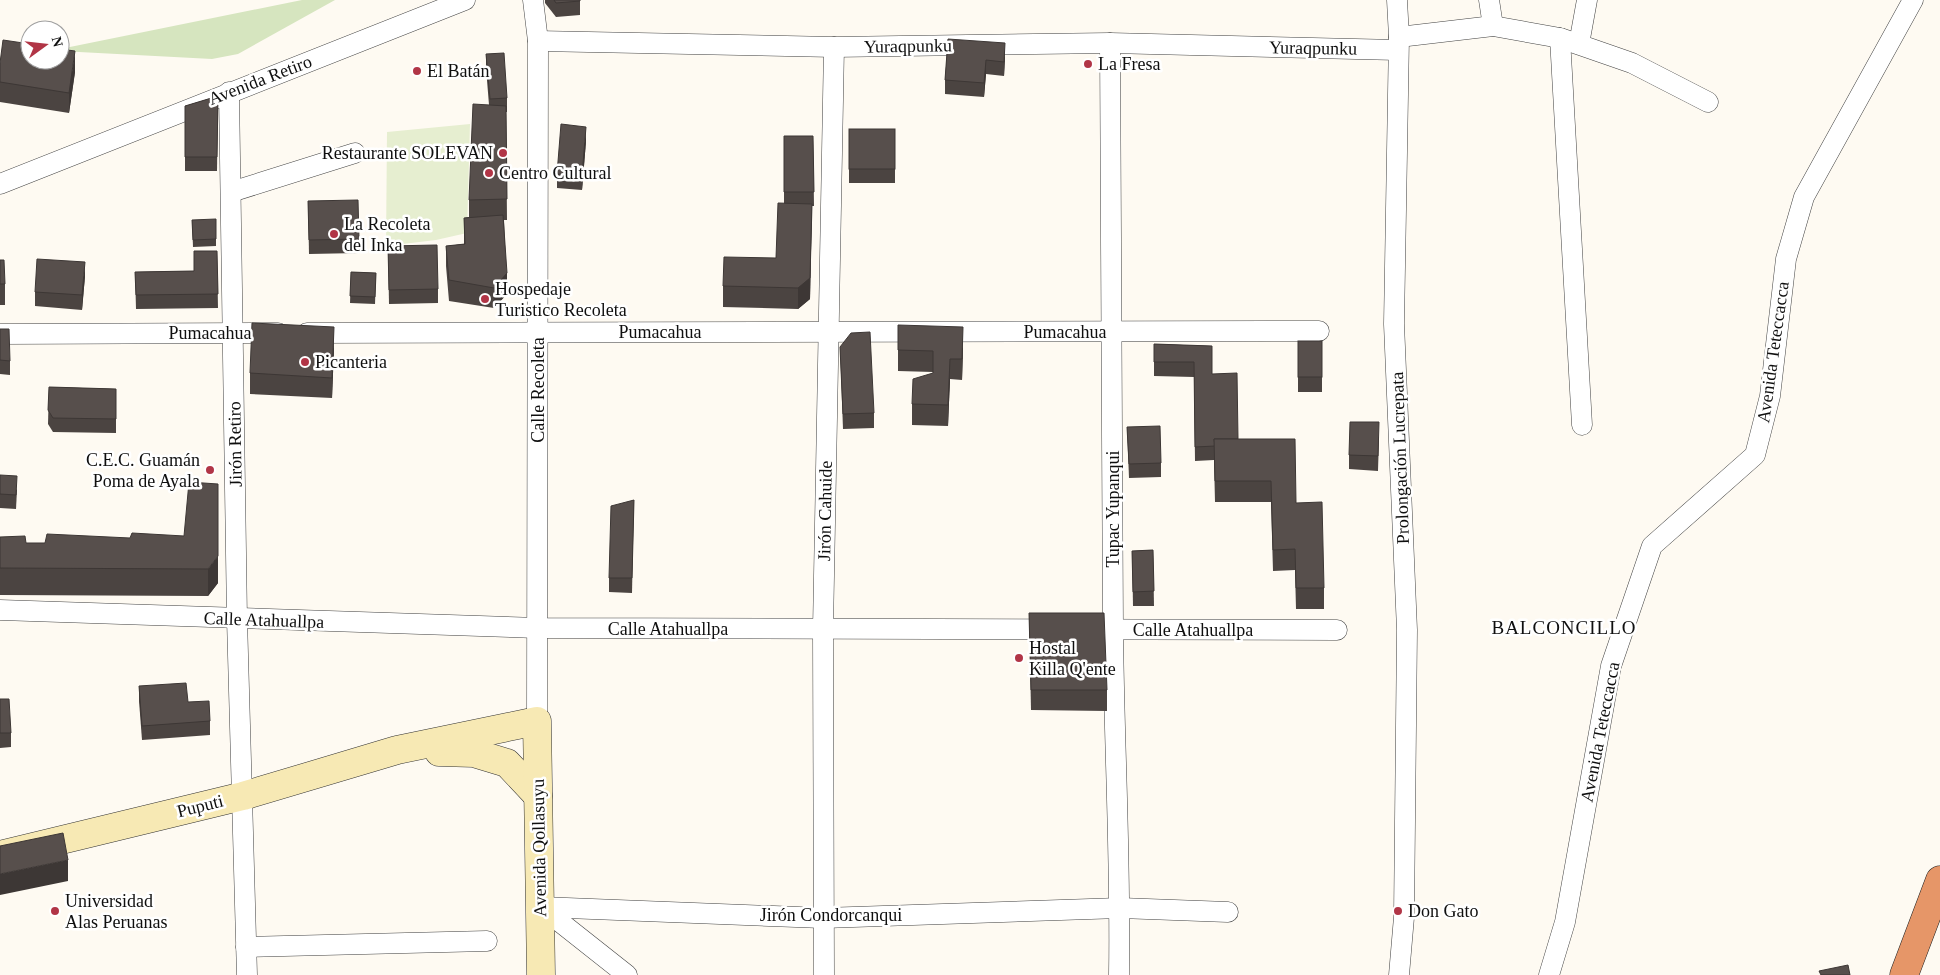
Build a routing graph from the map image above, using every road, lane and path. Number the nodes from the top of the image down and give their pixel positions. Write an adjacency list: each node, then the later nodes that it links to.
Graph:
1 (465, 0): 13 (street, Avenida Retiro)
2 (533, 0): 8 (street, Calle Recoleta)
3 (1397, 0): 11 (street, Prolongación Lucrepata)
4 (1489, 0): 7 (street)
5 (1587, 0): 9 (street)
6 (1913, 0): 49 (street, Avenida Teteccacca)
7 (1493, 26): 9 (street, Yuraqpunku); 11 (street, Yuraqpunku)
8 (538, 41): 12 (street, Yuraqpunku); 22 (street, Calle Recoleta)
9 (1569, 41): 14 (street, Yuraqpunku); 24 (street)
10 (1110, 43): 11 (street, Yuraqpunku); 12 (street, Yuraqpunku); 20 (street, Tupac Yupanqui)
11 (1399, 43): 48 (street, Prolongación Lucrepata)
12 (834, 47): 19 (street, Jirón Cahuide)
13 (229, 92): 16 (street, Avenida Retiro); 17 (street, Jirón Retiro)
14 (1708, 102)
15 (355, 153): 17 (street)
16 (0, 184)
17 (231, 192): 21 (street, Jirón Retiro)
18 (1319, 331): 20 (street, Pumacahua)
19 (828, 332): 20 (street, Pumacahua); 22 (street, Pumacahua); 28 (street, Jirón Cahuide)
20 (1113, 332): 29 (street, Tupac Yupanqui)
21 (234, 333): 22 (street, Pumacahua); 23 (street, Pumacahua); 26 (street, Jirón Retiro)
22 (538, 333): 27 (street, Calle Recoleta)
23 (0, 334)
24 (1582, 425)
25 (0, 610): 26 (street, Calle Atahuallpa)
26 (238, 619): 27 (street, Calle Atahuallpa); 33 (street, Jirón Retiro)
27 (538, 628): 28 (street, Calle Atahuallpa); 31 (street, Calle Recoleta)
28 (823, 629): 29 (street, Calle Atahuallpa); 40 (street, Jirón Cahuide)
29 (1113, 629): 30 (street, Calle Atahuallpa); 38 (street, Tupac Yupanqui)
30 (1337, 630)
31 (536, 721): 32 (street, Puputi); 34 (street, Avenida Qollasuyu)
32 (397, 750): 33 (street, Puputi); 34 (street, Puputi)
33 (243, 796): 35 (street, Puputi); 42 (street, Jirón Retiro)
34 (538, 796): 37 (street, Avenida Qollasuyu)
35 (0, 855)
36 (1940, 880): 50 (highway)
37 (541, 907): 40 (street, Jirón Condorcanqui); 44 (street, Avenida Qollasuyu); 45 (street)
38 (1120, 908): 39 (street, Jirón Condorcanqui); 40 (street, Jirón Condorcanqui); 47 (street, Tupac Yupanqui)
39 (1228, 912)
40 (823, 918): 46 (street, Jirón Cahuide)
41 (487, 940): 42 (street)
42 (246, 946): 43 (street, Jirón Retiro)
43 (247, 975)
44 (541, 975)
45 (627, 975)
46 (824, 975)
47 (1119, 975)
48 (1399, 975)
49 (1549, 975)
50 (1904, 975)

